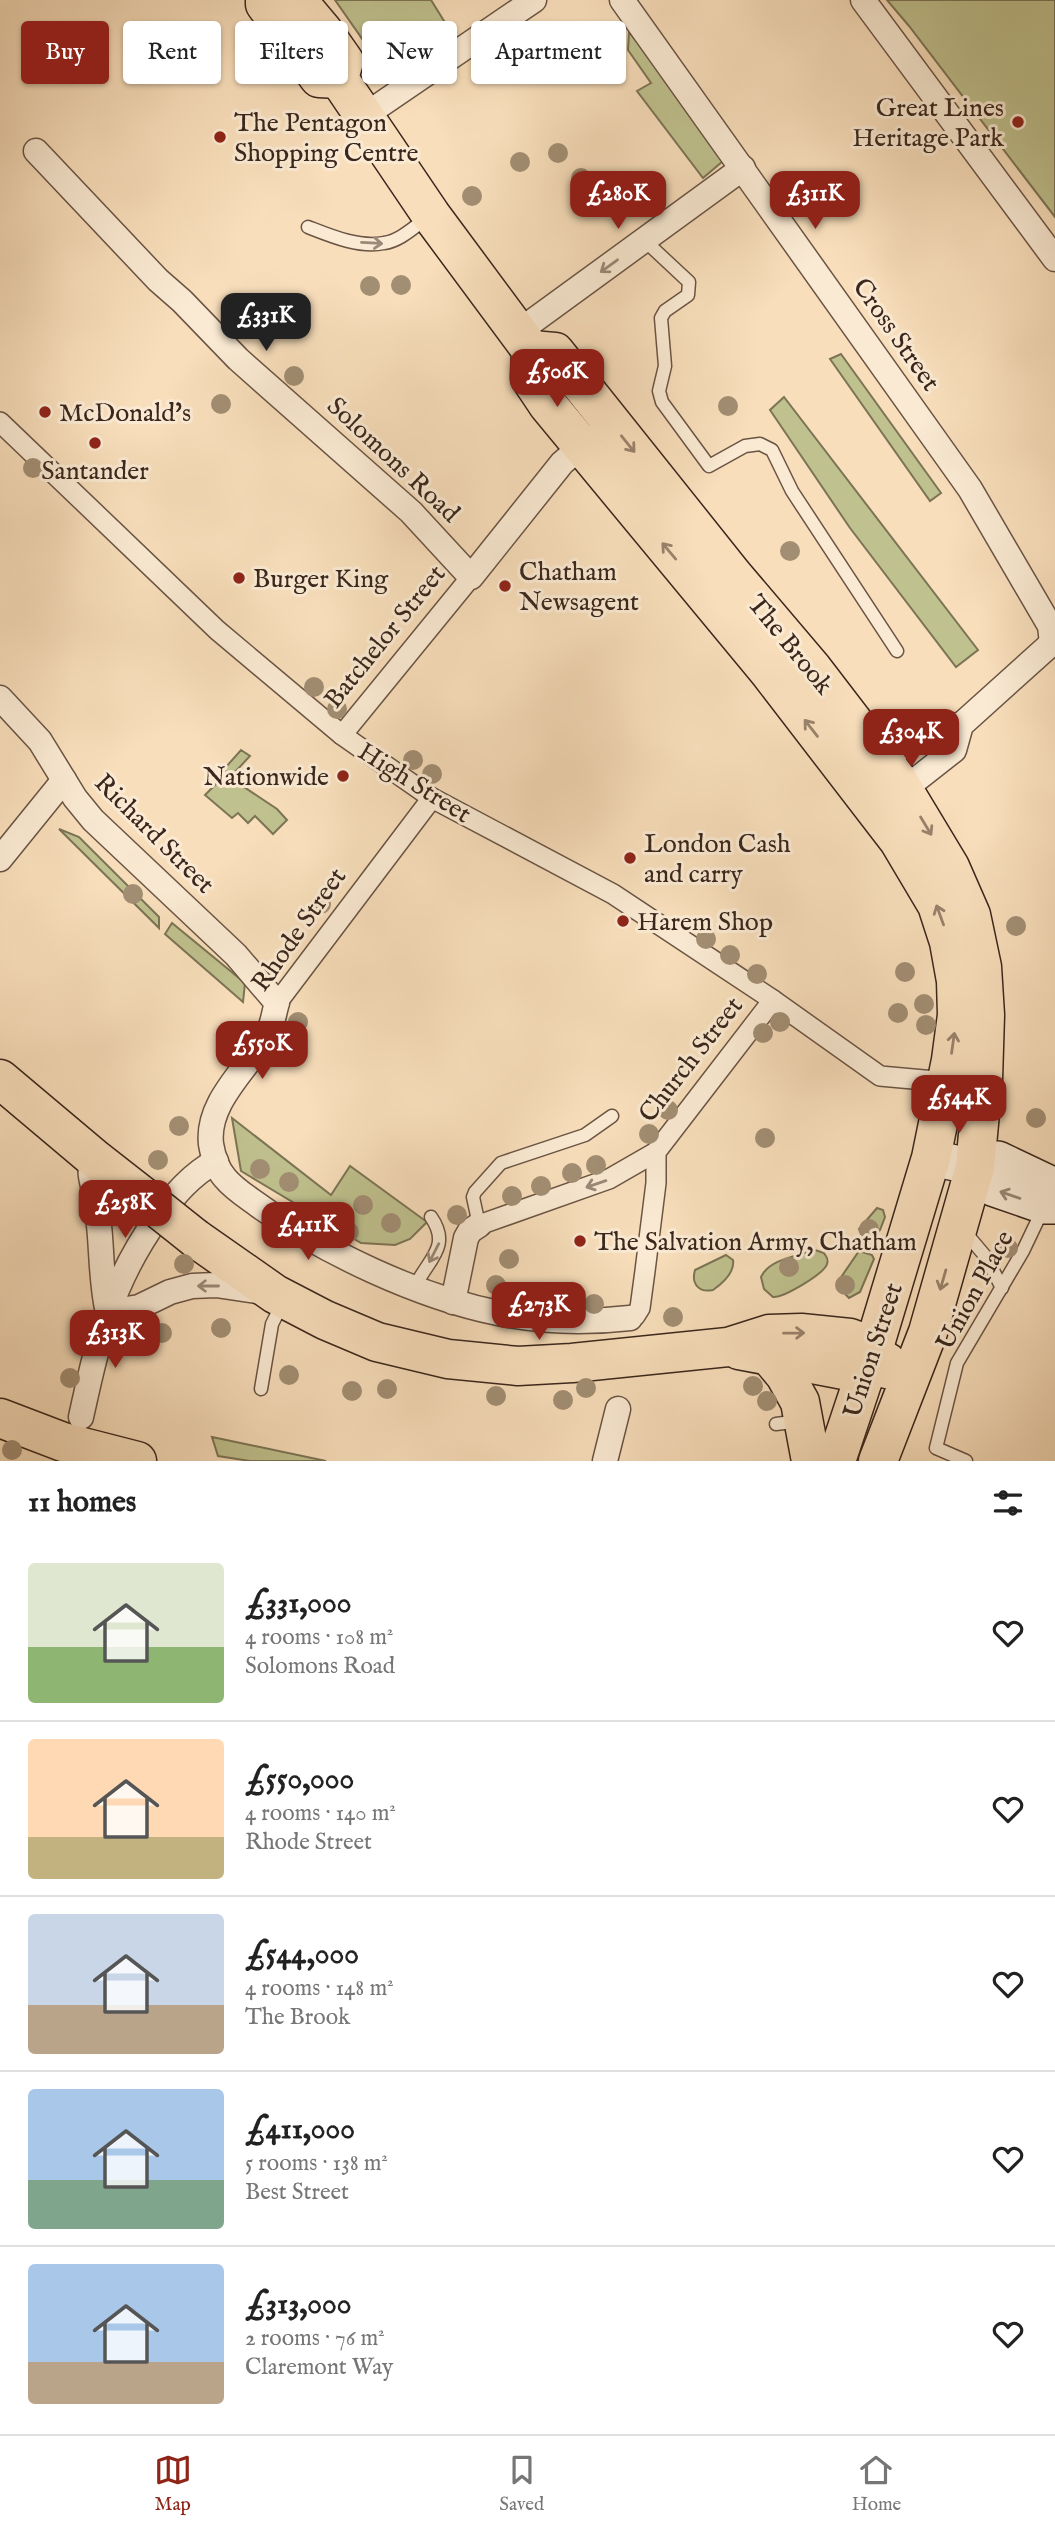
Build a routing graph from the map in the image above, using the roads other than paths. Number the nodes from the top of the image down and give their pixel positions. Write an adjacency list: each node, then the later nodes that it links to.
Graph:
1 (265, 0): 6 (main road)
2 (297, 0): 7 (main road)
3 (534, 0): 9 (street)
4 (622, 0): 11 (street, Cross Street)
5 (863, 0): 15 (street)
6 (277, 21)
7 (315, 21)
8 (343, 84): 9 (main road)
9 (364, 116): 12 (main road)
10 (36, 151): 20 (street, Solomons Road)
11 (743, 168): 14 (street); 21 (street, Cross Street)
12 (431, 215): 13 (lane, one-way to 12); 16 (main road)
13 (308, 227)
14 (645, 240): 16 (street, one-way to 16); 22 (lane)
15 (1055, 259)
16 (525, 341): 17 (main road, The Brook); 19 (main road, The Brook)
17 (584, 389): 19 (street); 26 (main road, The Brook, one-way to 26)
18 (0, 423): 25 (street, High Street)
19 (581, 447): 20 (street, Batchelor Street); 26 (main road, The Brook, one-way to 19)
20 (471, 577): 25 (street, Batchelor Street)
21 (1053, 644): 24 (street)
22 (897, 651)
23 (0, 698): 27 (street, Richard Street)
24 (961, 725): 26 (street); 26 (street)
25 (341, 735): 28 (street, High Street)
26 (877, 784): 33 (main road, The Brook, one-way to 26); 39 (main road, The Brook, one-way to 39)
27 (70, 789): 29 (street); 31 (street, Richard Street)
28 (432, 797): 30 (street, High Street); 31 (street, Rhode Street)
29 (0, 859)
30 (773, 1000): 33 (street, High Street); 35 (street, Church Street)
31 (278, 1003): 38 (street, Rhode Street)
32 (0, 1079): 37 (main road)
33 (946, 1082): 36 (main road, The Brook)
34 (611, 1116): 42 (lane)
35 (656, 1152): 42 (street, one-way to 42); 50 (street, Church Street)
36 (931, 1158): 39 (main road); 53 (main road, Union Street)
37 (95, 1160): 46 (main road, bridge); 48 (street)
38 (216, 1161): 44 (street); 48 (street)
39 (975, 1167): 40 (main road); 43 (main road, Union Street)
40 (1052, 1199): 45 (lane, Union Place)
41 (431, 1217): 44 (lane, one-way to 44)
42 (479, 1224): 47 (street)
43 (958, 1225): 45 (lane); 49 (main road, Union Street, one-way to 49)
44 (415, 1287): 47 (street)
45 (1002, 1288): 59 (lane, Union Place)
46 (280, 1296): 48 (street, one-way to 48); 51 (main road); 54 (lane)
47 (453, 1301): 50 (street)
48 (108, 1312): 57 (street)
49 (933, 1316): 53 (main road); 55 (main road, Union Street)
50 (630, 1318)
51 (728, 1347): 52 (main road); 53 (main road, one-way to 53)
52 (770, 1357): 53 (main road); 62 (main road)
53 (875, 1362): 55 (main road); 63 (main road, Union Street)
54 (261, 1389)
55 (902, 1398): 64 (main road, Union Street); 65 (main road)
56 (618, 1409): 61 (street)
57 (81, 1417)
58 (0, 1418): 60 (main road)
59 (935, 1455): 66 (lane, Union Place)
60 (137, 1461)
61 (604, 1461)
62 (811, 1461)
63 (836, 1461)
64 (878, 1461)
65 (897, 1461)
66 (966, 1461)

